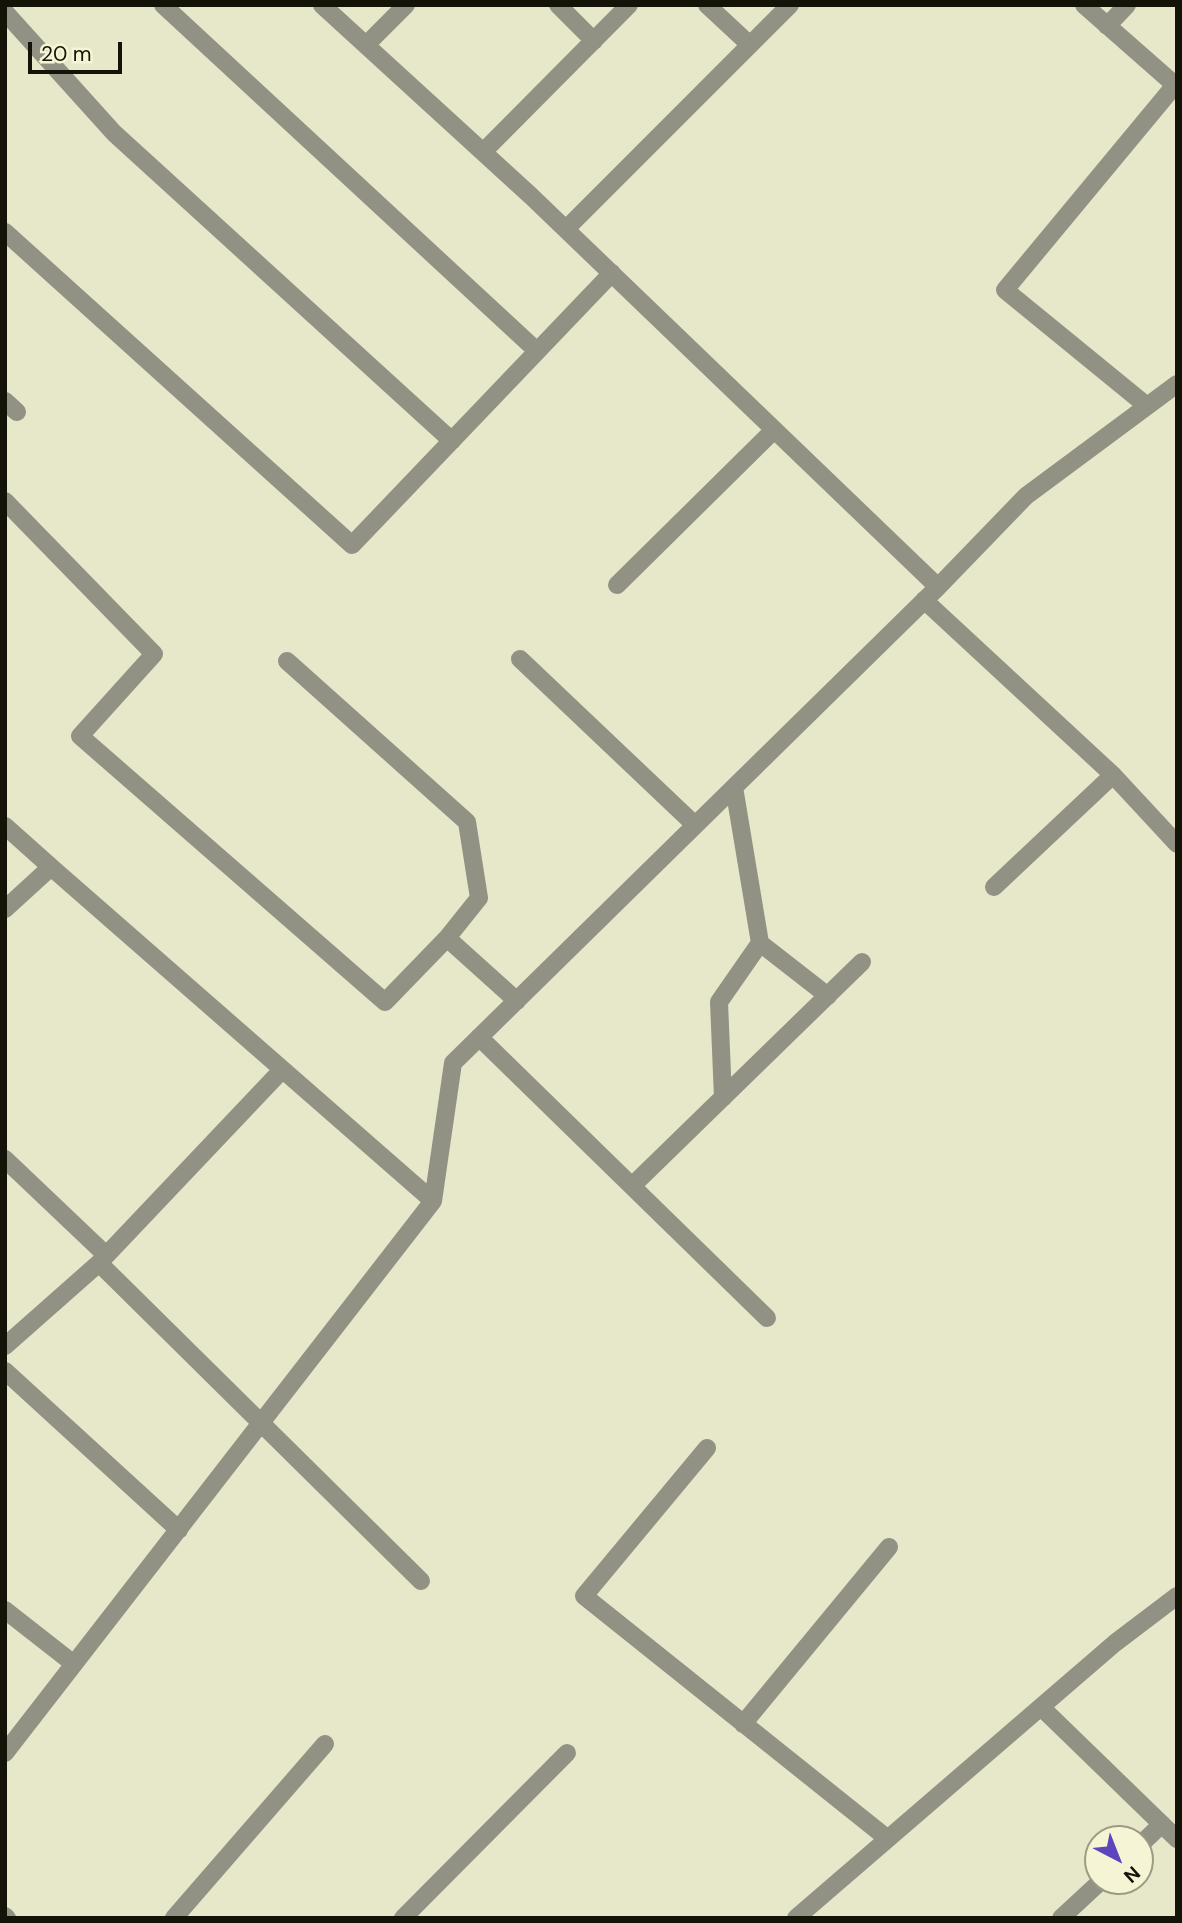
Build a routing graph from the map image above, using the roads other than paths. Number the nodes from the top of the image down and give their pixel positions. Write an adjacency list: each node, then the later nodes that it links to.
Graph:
1 (163, 5): 19 (street)
2 (322, 5): 13 (street)
3 (406, 5): 13 (street)
4 (558, 5): 12 (street)
5 (629, 5): 12 (street)
6 (706, 5): 14 (street)
7 (790, 5): 14 (street)
8 (1084, 5): 11 (street)
9 (1126, 5): 11 (street)
10 (5, 12): 23 (street)
11 (1107, 26): 21 (street)
12 (594, 41): 15 (street)
13 (366, 45): 15 (street)
14 (750, 45): 16 (street)
15 (483, 152): 16 (street)
16 (566, 229): 18 (street)
17 (5, 232): 23 (street)
18 (612, 273): 19 (street); 22 (street)
19 (537, 351): 23 (street)
20 (1177, 384): 21 (street)
21 (1147, 406): 26 (street)
22 (774, 429): 25 (street); 26 (street)
23 (452, 441)
24 (5, 501): 38 (street)
25 (617, 584)
26 (938, 587): 27 (street)
27 (924, 600): 30 (street); 31 (street)
28 (520, 659): 32 (street)
29 (287, 661): 38 (street)
30 (1113, 775): 34 (street); 36 (street)
31 (734, 787): 32 (street); 39 (street)
32 (695, 825): 42 (street)
33 (5, 826): 35 (street)
34 (1177, 844)
35 (51, 867): 37 (street); 44 (street)
36 (994, 887)
37 (5, 909)
38 (447, 938): 42 (street)
39 (760, 943): 41 (street); 45 (street)
40 (862, 962): 41 (street)
41 (828, 996): 45 (street)
42 (517, 1001): 43 (street)
43 (479, 1037): 47 (street); 48 (street)
44 (282, 1070): 48 (street); 49 (street)
45 (723, 1098): 47 (street)
46 (5, 1159): 49 (street)
47 (632, 1186): 50 (street)
48 (433, 1201): 53 (street)
49 (102, 1259): 51 (street); 53 (street)
50 (767, 1318)
51 (5, 1346)
52 (5, 1371): 55 (street)
53 (261, 1424): 55 (street); 57 (street)
54 (707, 1448): 62 (street)
55 (179, 1530): 60 (street)
56 (889, 1547): 62 (street)
57 (421, 1581)
58 (1177, 1596): 61 (street)
59 (5, 1610): 60 (street)
60 (75, 1664): 64 (street)
61 (1042, 1708): 66 (street); 68 (street)
62 (743, 1724): 68 (street)
63 (325, 1744): 71 (street)
64 (5, 1753)
65 (567, 1754): 72 (street)
66 (1162, 1824): 67 (street); 69 (street)
67 (1154, 1832)
68 (888, 1839): 73 (street)
69 (1177, 1839)
70 (1086, 1895): 74 (street)
71 (174, 1918)
72 (403, 1918)
73 (796, 1918)
74 (1061, 1918)

